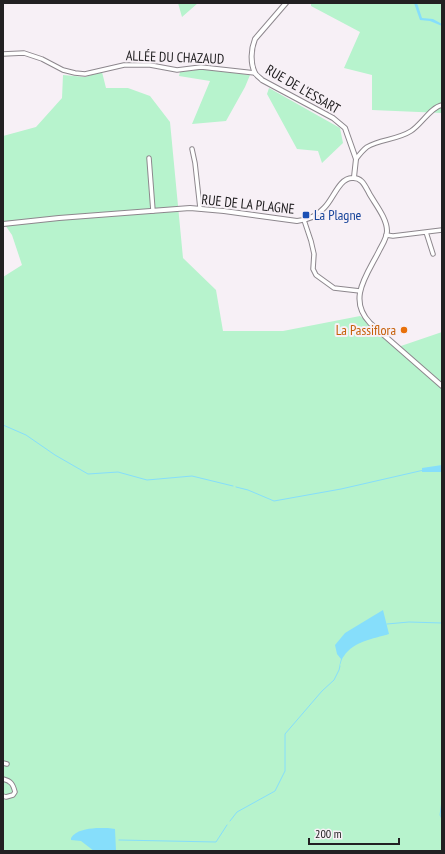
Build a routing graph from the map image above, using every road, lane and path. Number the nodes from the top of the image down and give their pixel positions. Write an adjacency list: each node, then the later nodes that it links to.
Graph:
1 (286, 3): 3 (street, RUE DE L'ESSART)
2 (3, 54): 3 (street, ALLÉE DU CHAZAUD)
3 (255, 73): 7 (street, RUE DE L'ESSART)
4 (442, 105): 7 (street)
5 (192, 149): 9 (street)
6 (149, 158): 10 (street)
7 (356, 159): 8 (street, RUE DE L'ESSART)
8 (354, 178): 11 (street, RUE DE LA PLAGNE); 15 (street)
9 (200, 208): 10 (street, RUE DE LA PLAGNE); 11 (street, RUE DE LA PLAGNE)
10 (153, 211): 12 (street, RUE DE LA PLAGNE)
11 (304, 220): 17 (street)
12 (3, 224)
13 (442, 230): 14 (street)
14 (426, 232): 15 (street); 16 (street)
15 (386, 235): 17 (street)
16 (433, 254)
17 (360, 291): 18 (street)
18 (442, 386)
19 (3, 779): 20 (street)
20 (3, 796)

